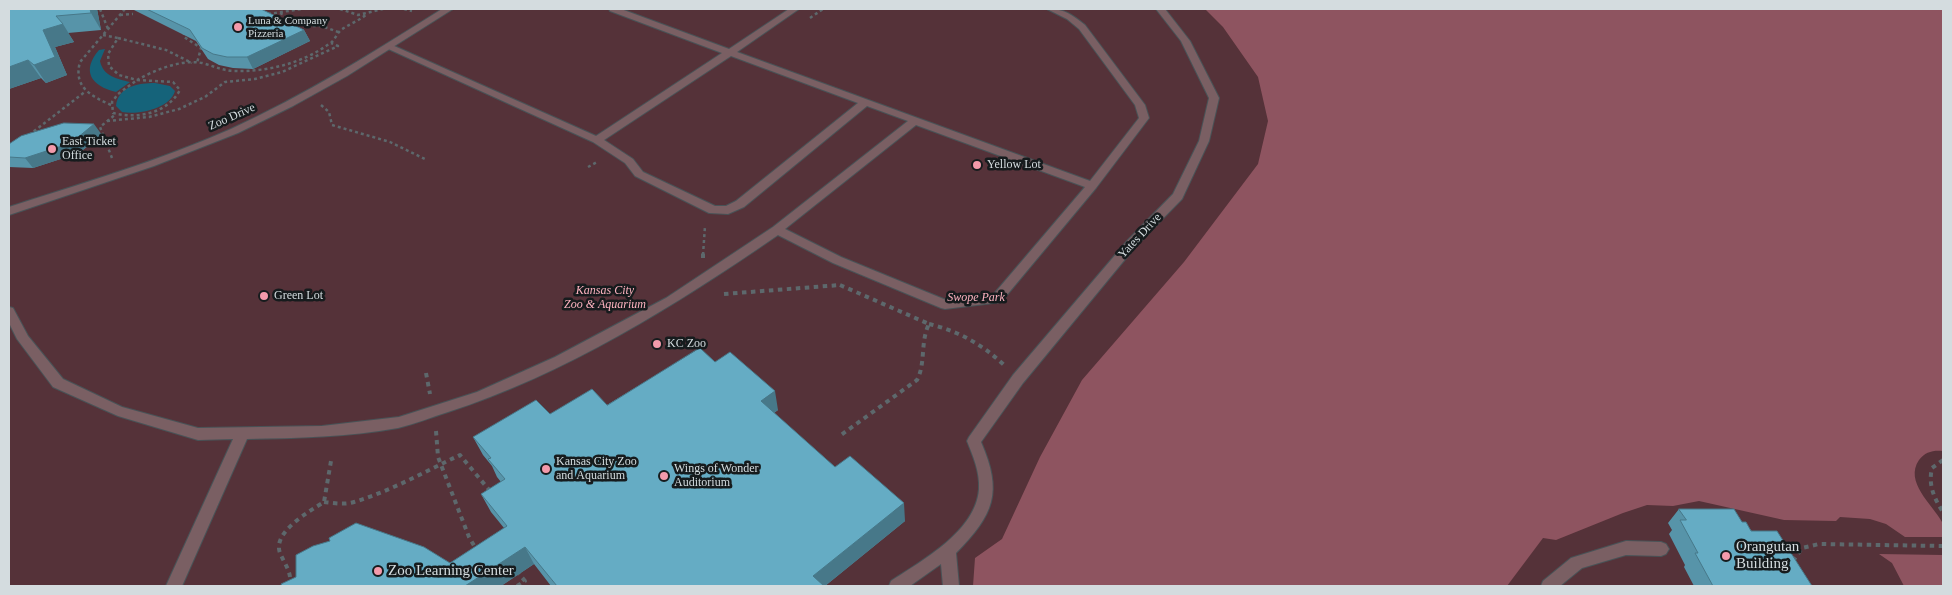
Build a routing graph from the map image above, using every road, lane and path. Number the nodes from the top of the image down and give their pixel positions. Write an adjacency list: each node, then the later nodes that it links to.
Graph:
1 (100, 9): 19 (path)
2 (125, 9): 17 (path)
3 (302, 9): 13 (path)
4 (340, 9): 15 (path)
5 (383, 9): 15 (path)
6 (404, 9): 12 (path)
7 (448, 9): 24 (street, Zoo Drive)
8 (613, 9): 25 (street)
9 (795, 9): 25 (street)
10 (1052, 9): 42 (street)
11 (1162, 9): 64 (street, Yates Drive)
12 (412, 11)
13 (279, 13): 16 (path); 20 (path)
14 (133, 14): 17 (path)
15 (367, 14): 20 (path)
16 (260, 15)
17 (120, 16): 19 (path)
18 (191, 28): 27 (path)
19 (108, 29): 21 (path)
20 (338, 32): 23 (path)
21 (103, 35): 22 (path); 29 (path)
22 (118, 38): 26 (path); 28 (path)
23 (331, 43): 27 (path); 35 (path)
24 (389, 47): 37 (street); 43 (street, Zoo Drive)
25 (730, 52): 31 (street); 37 (street)
26 (192, 63): 27 (path); 28 (path)
27 (197, 63)
28 (137, 80): 32 (path); 33 (path)
29 (86, 91): 32 (path); 36 (path)
30 (317, 102): 40 (path)
31 (866, 102): 34 (street); 37 (street)
32 (111, 105): 33 (path)
33 (116, 114): 35 (path)
34 (916, 120): 42 (street); 45 (street)
35 (107, 121): 38 (path)
36 (24, 139)
37 (596, 140)
38 (112, 158)
39 (602, 159): 41 (path)
40 (427, 160)
41 (588, 167)
42 (1092, 186): 45 (street)
43 (9, 211)
44 (705, 225): 46 (path)
45 (777, 230): 54 (street)
46 (703, 261)
47 (724, 294): 49 (path)
48 (9, 311): 54 (street)
49 (929, 324): 50 (path); 55 (path)
50 (1010, 370)
51 (426, 372): 52 (path)
52 (430, 394)
53 (436, 431): 58 (path)
54 (242, 434): 68 (street)
55 (842, 435)
56 (1943, 460): 61 (path)
57 (331, 462): 60 (path)
58 (441, 464): 59 (path); 60 (path); 65 (path)
59 (496, 498)
60 (324, 502): 69 (path)
61 (1943, 512)
62 (1943, 546): 66 (path)
63 (1661, 549): 73 (street)
64 (948, 551): 71 (street); 72 (street)
65 (480, 555)
66 (1792, 568)
67 (519, 574): 70 (path)
68 (174, 586)
69 (290, 586)
70 (517, 586)
71 (898, 586)
72 (951, 586)
73 (1549, 586)

